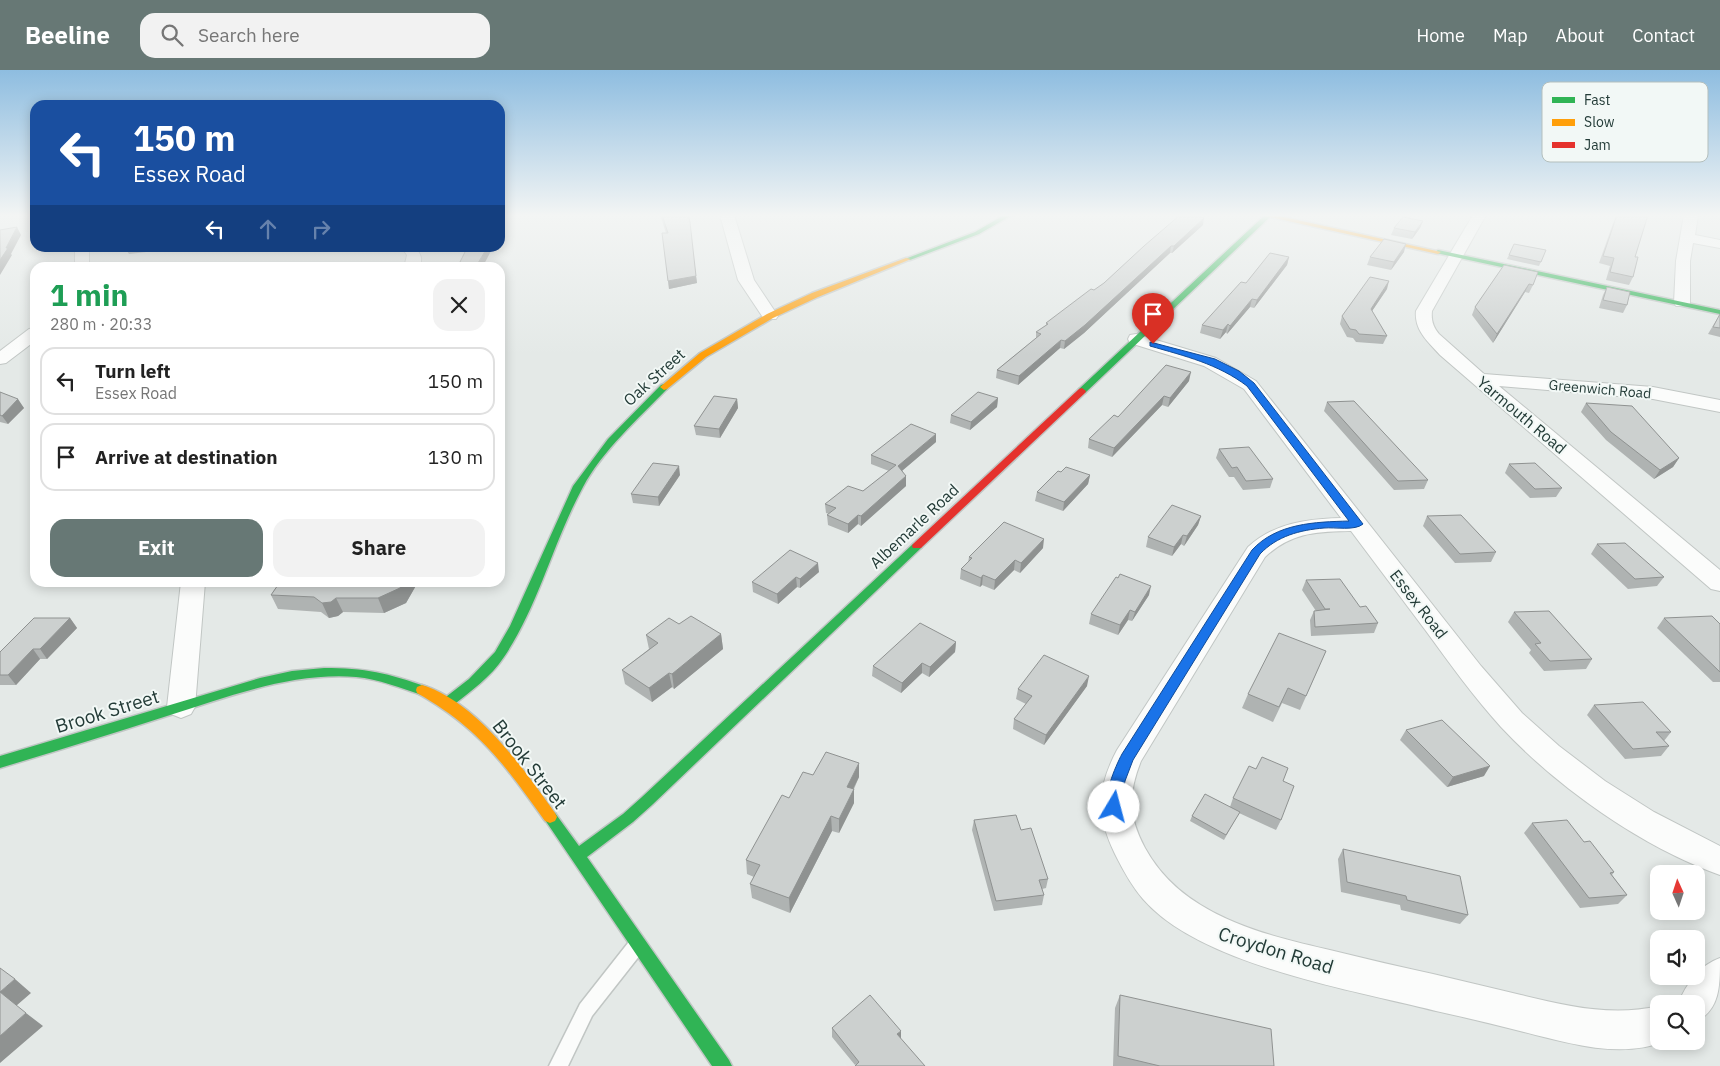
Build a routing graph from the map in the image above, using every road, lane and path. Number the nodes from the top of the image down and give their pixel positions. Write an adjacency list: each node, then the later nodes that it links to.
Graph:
1 (741, 261): 9 (street)
2 (904, 261): 9 (street, Oak Street)
3 (1219, 261): 11 (street, Albemarle Road)
4 (1452, 261): 13 (street, Yarmouth Road)
5 (1487, 261): 7 (street)
6 (1683, 261): 7 (street)
7 (1682, 303): 8 (street)
8 (1720, 312)
9 (770, 316): 18 (street, Oak Street)
10 (30, 337): 12 (street)
11 (1136, 339): 15 (street, Essex Road); 21 (street, Albemarle Road)
12 (0, 359)
13 (1480, 379): 14 (street, Greenwich Road); 16 (street, Yarmouth Road)
14 (1720, 406)
15 (1357, 524): 22 (street, Essex Road); 26 (street, Croydon Road)
16 (1720, 583)
17 (192, 587): 19 (street)
18 (447, 703): 19 (street, Brook Street); 21 (street, Brook Street)
19 (181, 707): 20 (street, Brook Street)
20 (0, 762)
21 (577, 856): 23 (street, Brook Street)
22 (1720, 861)
23 (638, 944): 27 (lane); 28 (street, Brook Street)
24 (1720, 975): 25 (street)
25 (1703, 995)
26 (1650, 1027)
27 (558, 1066)
28 (723, 1066)

